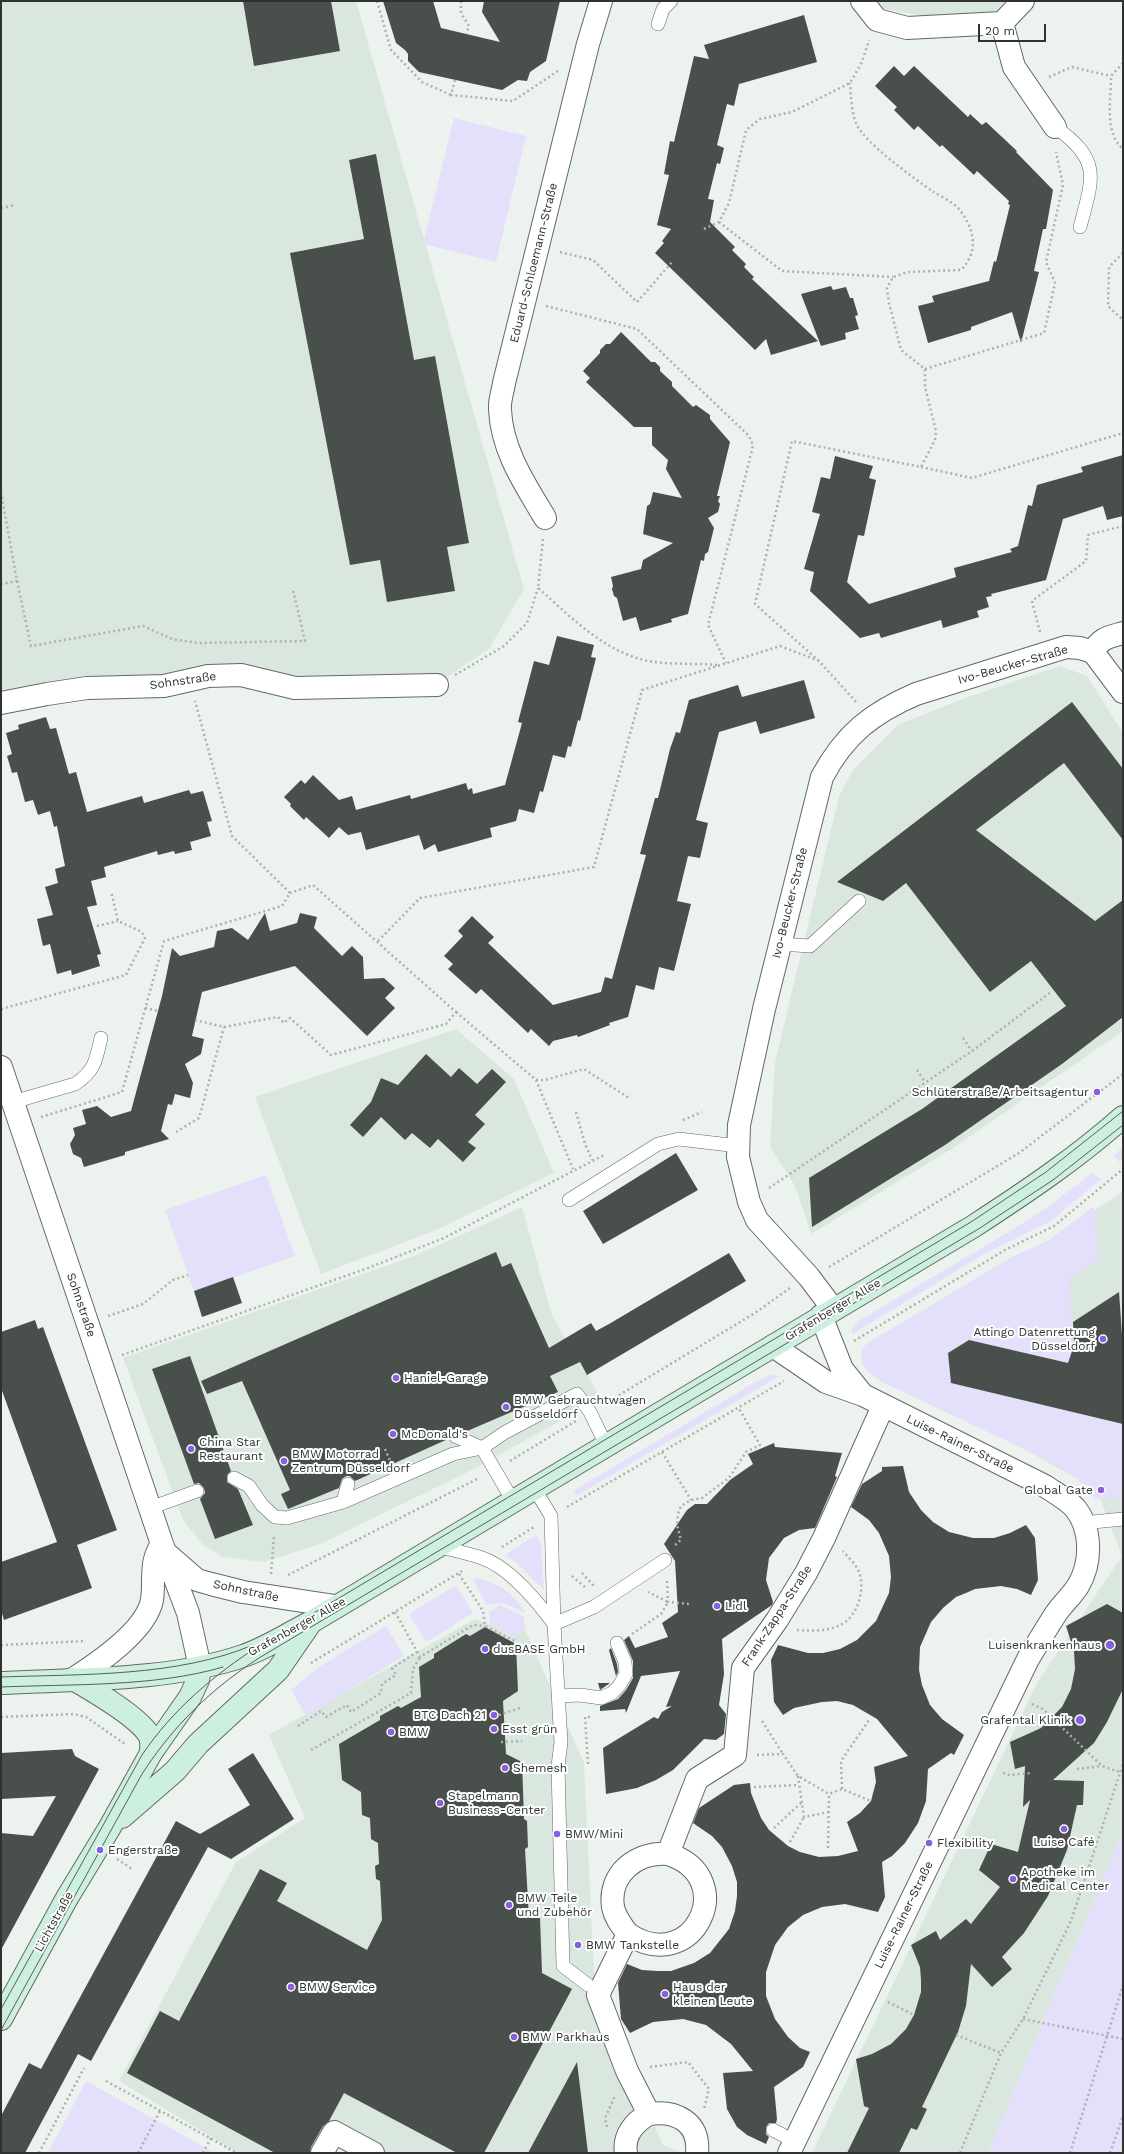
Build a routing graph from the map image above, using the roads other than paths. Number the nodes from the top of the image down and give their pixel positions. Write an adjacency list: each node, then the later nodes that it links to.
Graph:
1 (601, 1): 9 (street, Eduard-Schloemann-Straße)
2 (671, 1): 6 (lane)
3 (862, 1): 5 (street)
4 (1023, 1): 5 (street)
5 (1002, 23): 7 (street)
6 (658, 24)
7 (1055, 127): 8 (lane)
8 (1080, 227)
9 (545, 518)
10 (1123, 633): 11 (street)
11 (1093, 652): 13 (street); 16 (street, Ivo-Beucker-Straße)
12 (437, 685): 14 (street, Sohnstraße)
13 (1123, 692)
14 (1, 703)
15 (858, 901): 16 (lane)
16 (780, 944): 21 (street, Ivo-Beucker-Straße)
17 (101, 1038): 19 (lane)
18 (1, 1067): 19 (street, Sohnstraße)
19 (12, 1102): 36 (street, Sohnstraße)
20 (1123, 1118): 23 (main road, Grafenberger Allee)
21 (738, 1146): 22 (lane); 23 (street, Ivo-Beucker-Straße)
22 (569, 1200)
23 (827, 1313): 24 (main road, Grafenberger Allee); 25 (street, Luise-Rainer-Straße)
24 (772, 1346): 25 (street, Luise-Rainer-Straße); 28 (main road, Grafenberger Allee)
25 (863, 1395): 26 (street, Luise-Rainer-Straße)
26 (883, 1406): 38 (street, Luise-Rainer-Straße); 52 (street, Frank-Zappa-Straße)
27 (455, 1436): 29 (lane)
28 (606, 1445): 29 (lane); 32 (main road, Grafenberger Allee)
29 (482, 1448): 34 (lane); 35 (lane)
30 (234, 1478): 35 (lane)
31 (348, 1484): 35 (lane)
32 (534, 1488): 34 (main road, Grafenberger Allee); 44 (lane)
33 (197, 1491): 36 (lane)
34 (513, 1501): 39 (main road, Grafenberger Allee)
35 (343, 1502)
36 (150, 1508): 40 (street, Sohnstraße)
37 (1123, 1519): 38 (lane)
38 (1083, 1523): 58 (street, Luise-Rainer-Straße)
39 (437, 1546): 42 (main road, Grafenberger Allee); 44 (lane)
40 (164, 1549): 42 (street, Sohnstraße); 46 (street, Sohnstraße); 47 (street)
41 (665, 1560): 44 (lane)
42 (335, 1606): 43 (main road, Grafenberger Allee)
43 (312, 1622): 46 (main road, Grafenberger Allee); 51 (main road)
44 (554, 1624): 49 (lane)
45 (617, 1643): 49 (lane)
46 (200, 1667): 47 (main road, Grafenberger Allee); 50 (main road, Lichtstraße)
47 (73, 1679): 48 (main road, Grafenberger Allee); 50 (main road)
48 (1, 1683)
49 (558, 1696): 54 (lane)
50 (151, 1753): 51 (main road, Lichtstraße)
51 (110, 1827): 55 (main road, Lichtstraße)
52 (668, 1854): 53 (street); 53 (street)
53 (628, 1934): 56 (street)
54 (588, 1985)
55 (1, 2019)
56 (649, 2114): 61 (street); 62 (street)
57 (773, 2130): 58 (lane)
58 (792, 2147)
59 (322, 2153): 60 (street)
60 (373, 2153)
61 (626, 2153)
62 (697, 2153)

